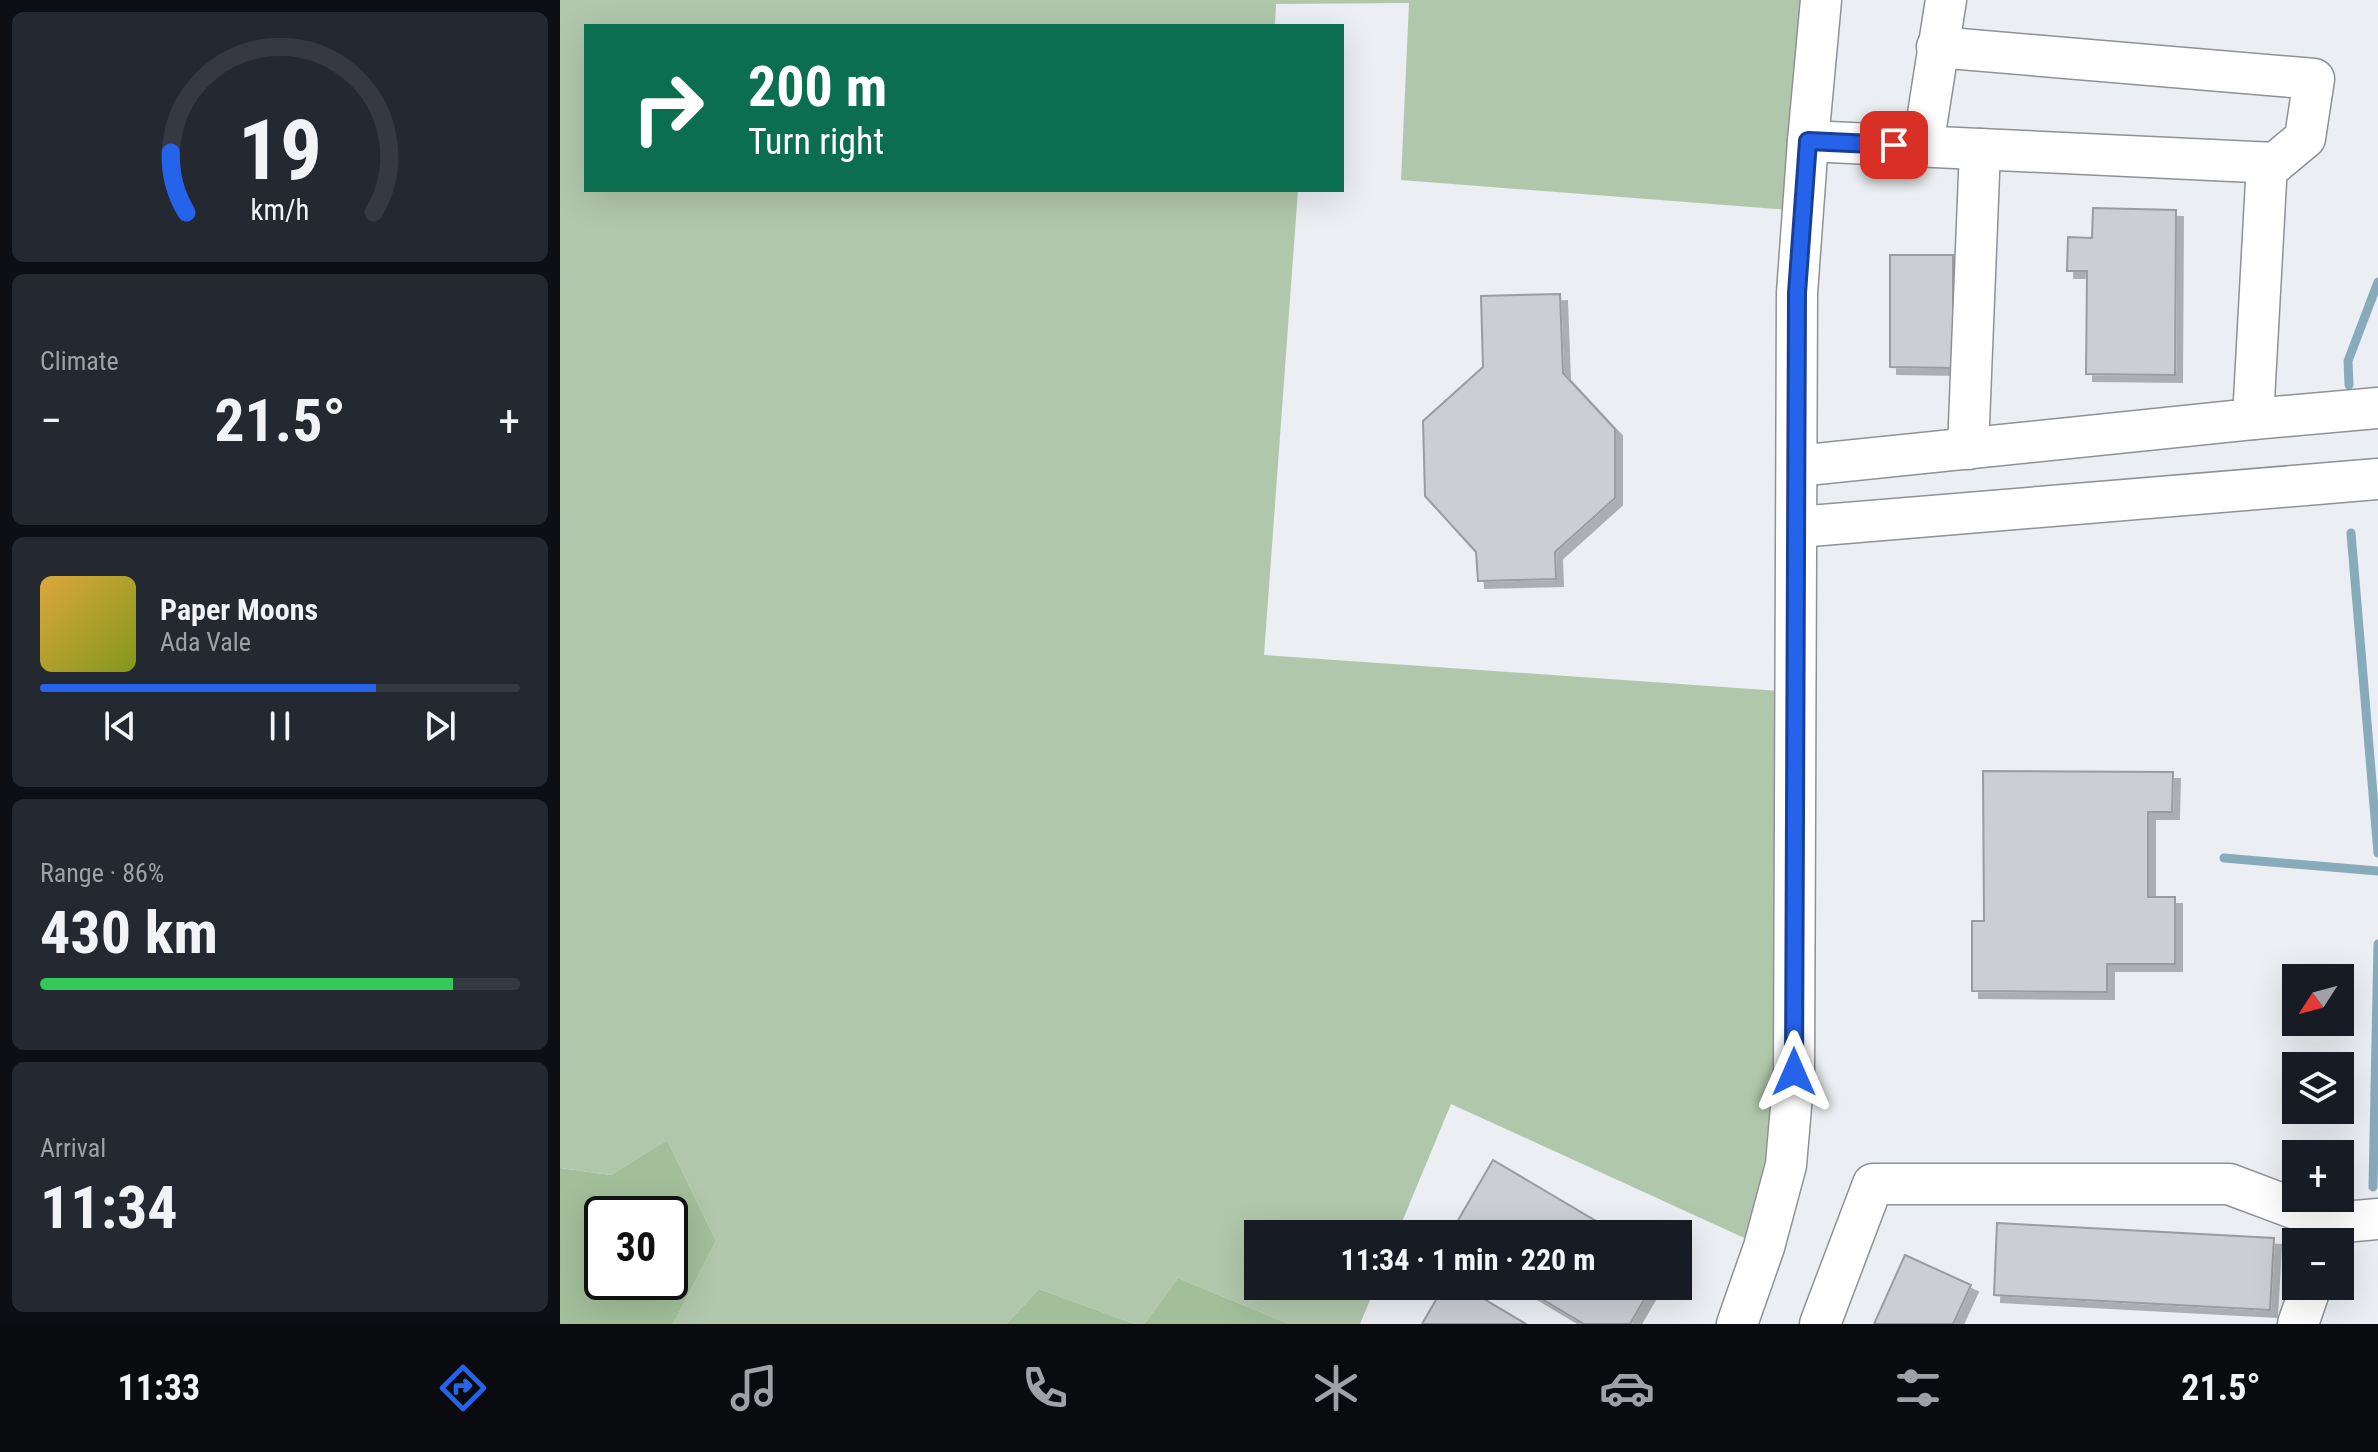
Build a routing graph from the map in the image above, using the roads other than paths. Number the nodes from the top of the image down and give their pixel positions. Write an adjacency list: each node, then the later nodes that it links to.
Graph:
1 (1821, 0): 4 (street)
2 (1946, 0): 3 (street)
3 (1937, 47): 5 (street); 7 (street)
4 (1808, 141): 5 (street); 11 (street)
5 (1923, 146): 6 (street)
6 (1980, 149): 7 (street); 10 (street)
7 (2267, 163): 9 (street)
8 (2378, 408): 9 (street)
9 (2253, 419): 10 (street)
10 (1968, 449): 11 (street)
11 (1797, 466): 13 (street)
12 (2378, 479): 13 (street)
13 (1798, 527): 18 (street)
14 (2378, 1219): 16 (street)
15 (2321, 1228): 19 (street)
16 (2344, 1228)
17 (2306, 1300): 20 (street)
18 (1737, 1324)
19 (1820, 1324)
20 (2298, 1324)

